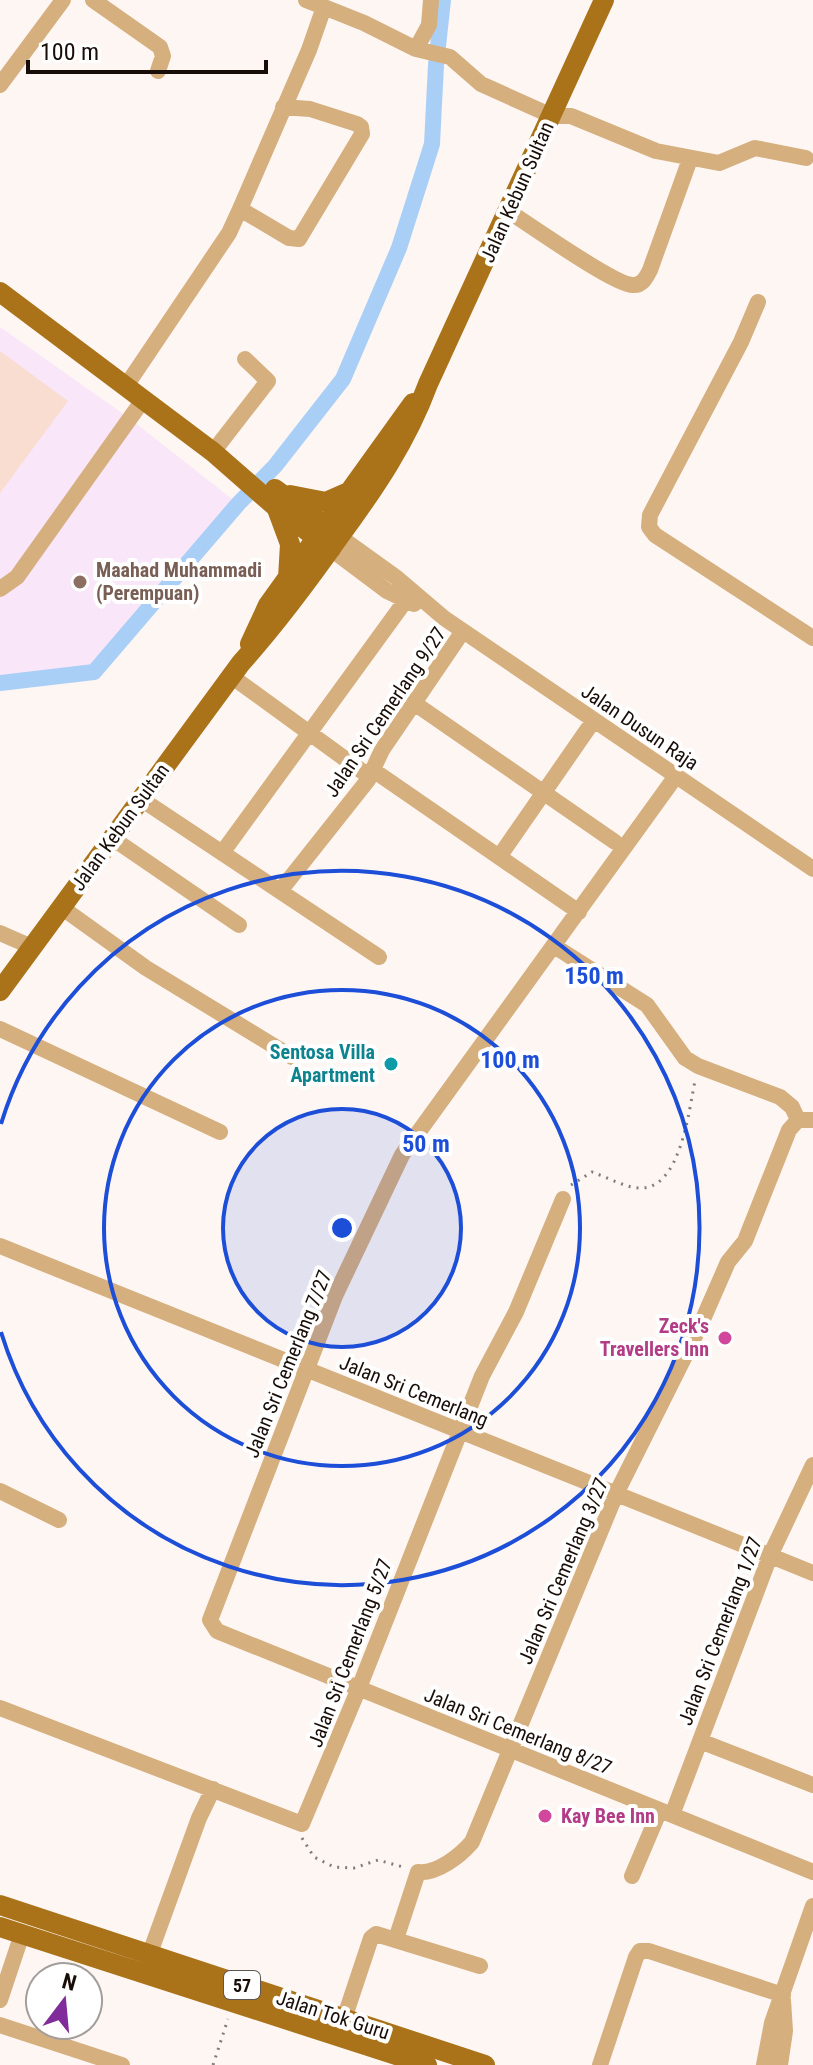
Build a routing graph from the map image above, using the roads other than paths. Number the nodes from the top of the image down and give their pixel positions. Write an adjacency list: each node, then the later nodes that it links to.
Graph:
1 (63, 0): 9 (street)
2 (306, 0): 6 (street)
3 (431, 0): 7 (street)
4 (604, 0): 11 (main road, Jalan Kebun Sultan)
5 (103, 3): 8 (street)
6 (324, 7): 7 (street); 10 (street)
7 (421, 51): 11 (street)
8 (158, 71)
9 (1, 81)
10 (283, 107): 14 (street); 14 (street)
11 (552, 116): 13 (street); 15 (main road, Jalan Kebun Sultan)
12 (806, 158): 13 (street)
13 (690, 159): 15 (street)
14 (240, 209): 20 (street)
15 (508, 211): 19 (main road, Jalan Kebun Sultan)
16 (0, 292): 20 (main road)
17 (758, 302): 31 (street)
18 (245, 359): 22 (street)
19 (428, 384): 23 (main road, Jalan Kebun Sultan); 25 (main road, Jalan Kebun Sultan)
20 (126, 386): 21 (main road)
21 (143, 400): 22 (main road); 27 (street)
22 (213, 452): 24 (main road)
23 (351, 491): 24 (main road); 25 (main road, Jalan Kebun Sultan)
24 (274, 497): 25 (main road); 26 (main road)
25 (328, 537): 26 (main road, Jalan Kebun Sultan); 28 (street, Jalan Dusun Raja); 29 (street, Jalan Dusun Raja); 32 (main road, Jalan Kebun Sultan)
26 (288, 578): 32 (main road, Jalan Kebun Sultan)
27 (0, 589)
28 (406, 600): 29 (street, Jalan Dusun Raja); 35 (street)
29 (444, 618): 30 (street, Jalan Dusun Raja)
30 (463, 631): 33 (street, Jalan Sri Cemerlang 9/27); 34 (street, Jalan Dusun Raja)
31 (813, 638)
32 (236, 669): 35 (street); 39 (main road, Jalan Kebun Sultan)
33 (414, 703): 36 (street, Jalan Sri Cemerlang 9/27); 38 (street)
34 (594, 720): 37 (street, Jalan Dusun Raja); 38 (street)
35 (310, 733): 36 (street); 42 (street)
36 (371, 773): 43 (street); 45 (street, Jalan Sri Cemerlang 9/27)
37 (676, 776): 44 (street, Jalan Dusun Raja); 47 (street, Jalan Sri Cemerlang 7/27)
38 (544, 793): 41 (street); 43 (street)
39 (141, 799): 40 (main road, Jalan Kebun Sultan); 42 (street)
40 (112, 838): 46 (main road, Jalan Kebun Sultan); 48 (street)
41 (615, 842)
42 (222, 853): 45 (street)
43 (499, 857): 47 (street)
44 (813, 869)
45 (280, 891): 52 (street)
46 (61, 907): 51 (main road, Jalan Kebun Sultan); 55 (street)
47 (579, 912): 50 (street, Jalan Sri Cemerlang 7/27)
48 (239, 925)
49 (0, 933): 51 (street)
50 (554, 946): 56 (street); 60 (street, Jalan Sri Cemerlang 7/27)
51 (32, 947): 53 (main road, Jalan Kebun Sultan)
52 (379, 957)
53 (0, 991)
54 (0, 1029): 57 (street)
55 (292, 1057)
56 (805, 1120): 64 (street, Jalan Sri Cemerlang 3/27)
57 (220, 1132)
58 (563, 1199): 61 (street, Jalan Sri Cemerlang 5/27)
59 (2, 1252): 60 (street, Jalan Sri Cemerlang)
60 (307, 1369): 61 (street, Jalan Sri Cemerlang); 68 (street, Jalan Sri Cemerlang 7/27)
61 (460, 1431): 64 (street, Jalan Sri Cemerlang); 69 (street, Jalan Sri Cemerlang 5/27)
62 (813, 1465): 66 (street, Jalan Sri Cemerlang 1/27)
63 (0, 1491): 65 (street)
64 (616, 1494): 66 (street, Jalan Sri Cemerlang); 72 (street, Jalan Sri Cemerlang 3/27)
65 (59, 1520)
66 (770, 1556): 67 (street, Jalan Sri Cemerlang); 71 (street, Jalan Sri Cemerlang 1/27)
67 (813, 1573)
68 (211, 1625): 69 (street, Jalan Sri Cemerlang 8/27)
69 (359, 1688): 72 (street, Jalan Sri Cemerlang 8/27); 74 (street, Jalan Sri Cemerlang 5/27)
70 (0, 1708): 74 (street)
71 (700, 1741): 73 (street); 75 (street, Jalan Sri Cemerlang 1/27)
72 (510, 1749): 75 (street, Jalan Sri Cemerlang 8/27); 82 (street, Jalan Sri Cemerlang 3/27)
73 (813, 1785)
74 (213, 1789): 83 (street)
75 (666, 1812): 76 (street, Jalan Sri Cemerlang 8/27); 77 (street, Jalan Sri Cemerlang 1/27)
76 (813, 1872)
77 (632, 1876)
78 (0, 1905): 83 (main road, Jalan Tok Guru / 57)
79 (813, 1906): 85 (street)
80 (0, 1927): 81 (main road, Jalan Tok Guru / 57)
81 (22, 1934): 86 (street); 89 (main road, Jalan Tok Guru / 57)
82 (396, 1939): 84 (street); 87 (street)
83 (150, 1953): 87 (main road, Jalan Tok Guru / 57)
84 (480, 1966)
85 (783, 1995): 92 (street); 93 (street); 94 (street)
86 (0, 2000)
87 (344, 2019): 91 (main road, Jalan Tok Guru / 57)
88 (0, 2025): 90 (street)
89 (418, 2064)
90 (122, 2065)
91 (485, 2065)
92 (600, 2065)
93 (764, 2065)
94 (780, 2065)

